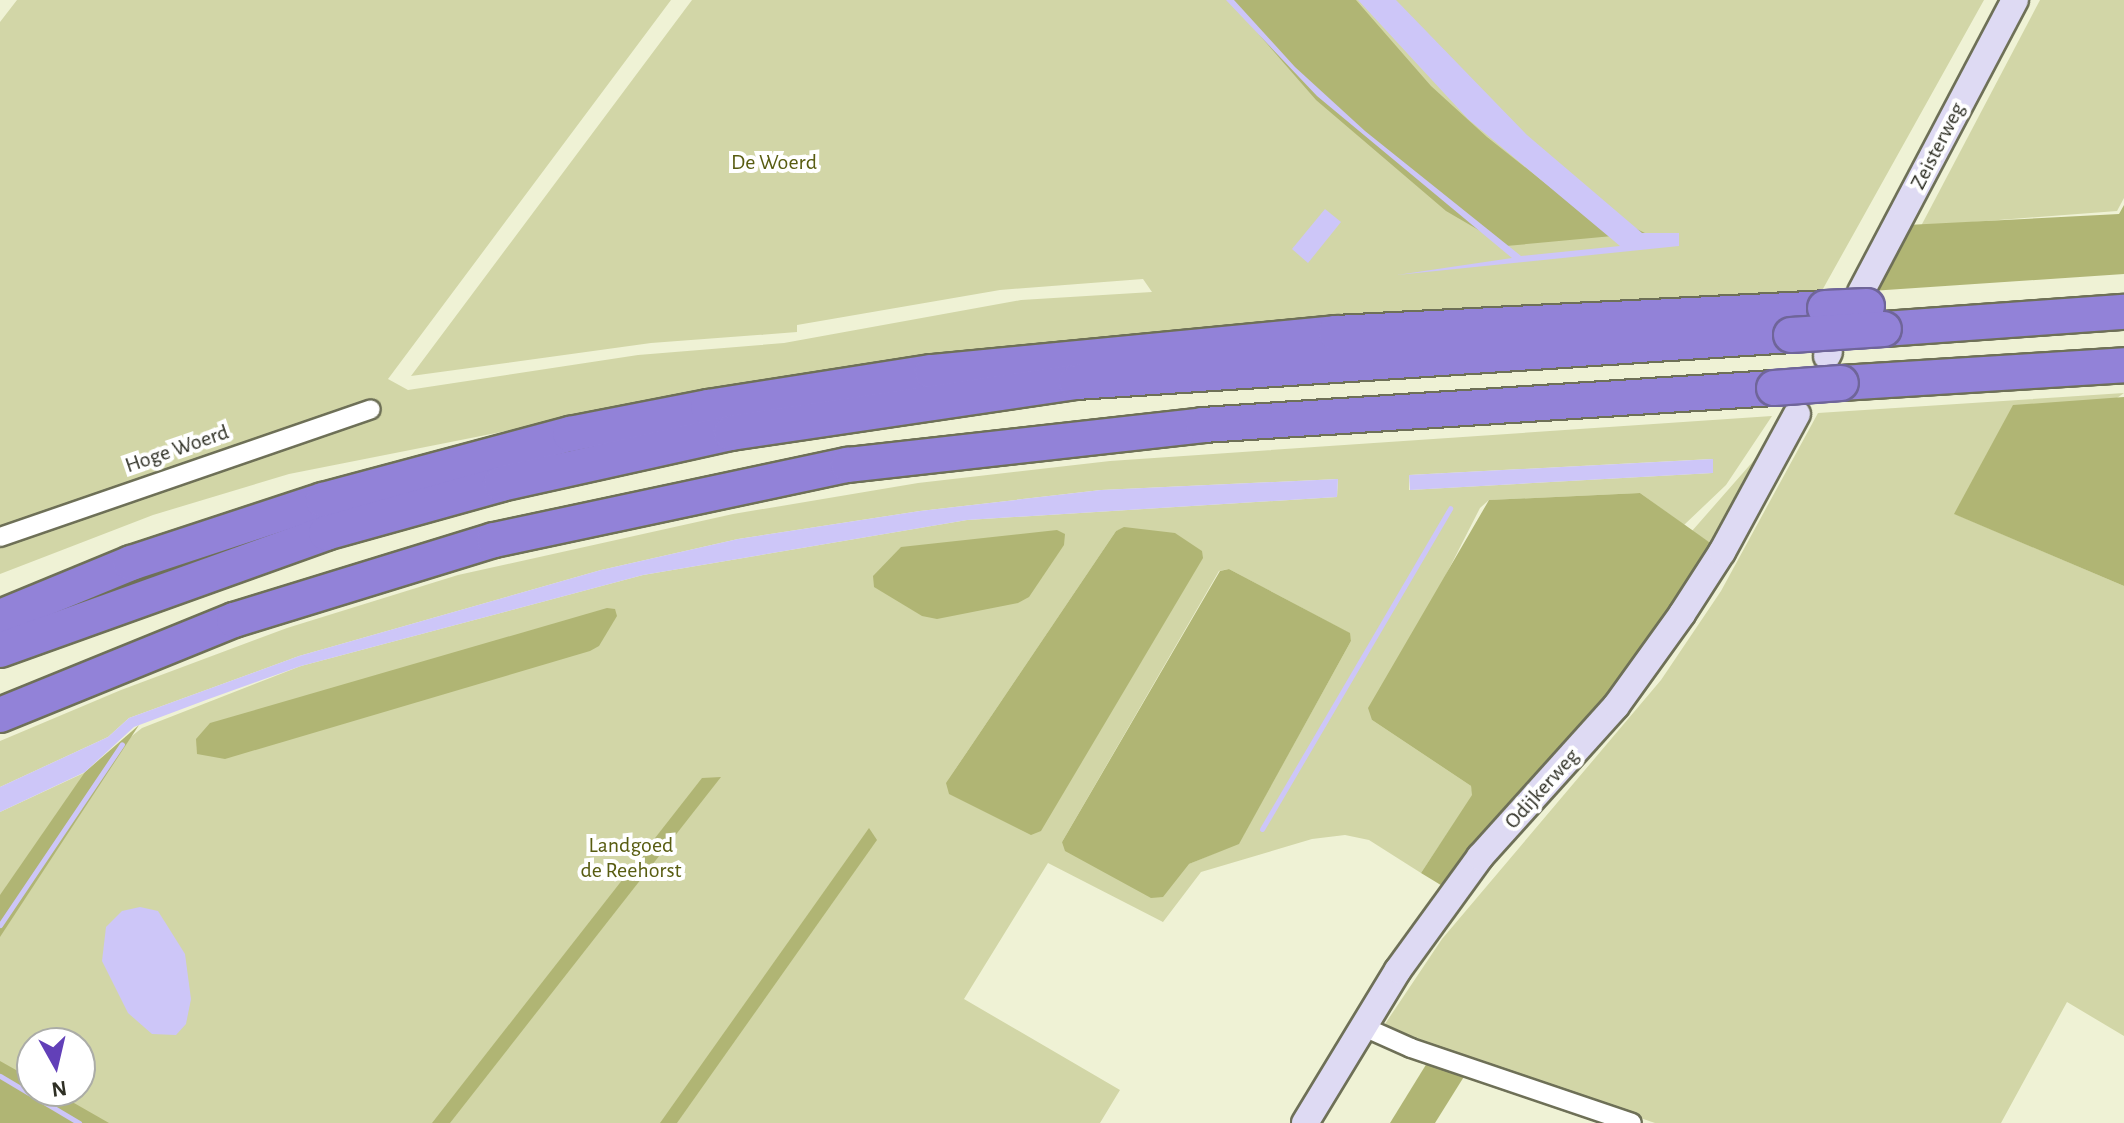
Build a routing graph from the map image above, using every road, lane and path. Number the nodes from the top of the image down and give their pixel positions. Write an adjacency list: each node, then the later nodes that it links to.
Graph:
1 (2015, 0): 2 (street, Zeisterweg)
2 (1871, 309): 3 (highway); 4 (highway, bridge); 4 (highway, bridge)
3 (2124, 312)
4 (1390, 345): 5 (highway)
5 (1336, 348): 10 (highway); 11 (highway)
6 (2124, 365): 12 (highway, bridge)
7 (371, 409): 9 (street, Hoge Woerd)
8 (1797, 414): 13 (street, Odijkerweg)
9 (0, 537)
10 (0, 617)
11 (0, 650)
12 (0, 715)
13 (1364, 1027): 14 (street, Odijkerweg); 15 (street)
14 (1305, 1123)
15 (1632, 1123)

